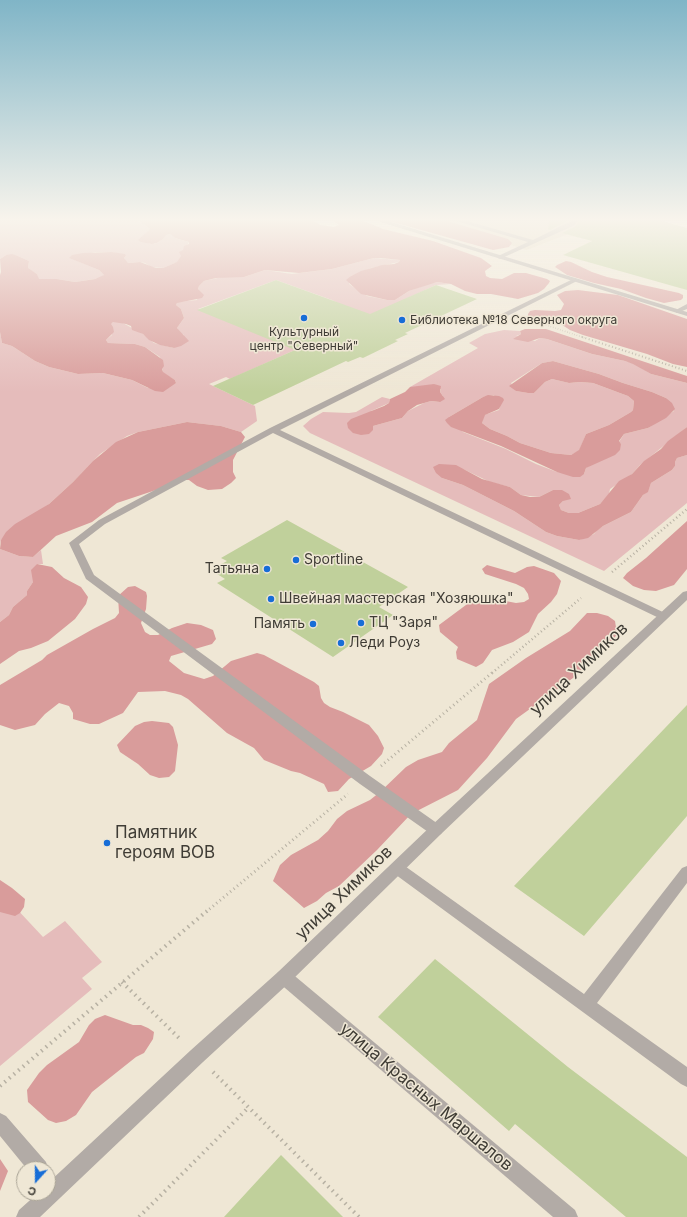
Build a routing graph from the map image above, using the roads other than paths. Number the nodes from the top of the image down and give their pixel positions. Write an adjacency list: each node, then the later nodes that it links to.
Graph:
1 (568, 278): 2 (street)
2 (575, 280): 4 (street); 6 (street)
3 (687, 306): 4 (street)
4 (678, 311): 5 (street)
5 (687, 314)
6 (273, 430): 8 (street); 9 (street)
7 (687, 594): 8 (street, улица Химиков)
8 (663, 616): 9 (street, улица Химиков)
9 (436, 830): 10 (street, улица Химиков)
10 (397, 868): 12 (street, улица Химиков); 13 (street)
11 (687, 872): 13 (street)
12 (284, 977): 17 (street, улица Химиков); 20 (street, улица Красных Маршалов)
13 (586, 1005): 14 (street)
14 (687, 1078)
15 (0, 1122): 16 (street)
16 (32, 1161)
17 (56, 1181)
18 (39, 1201): 19 (street, улица Химиков)
19 (26, 1217)
20 (568, 1217)

